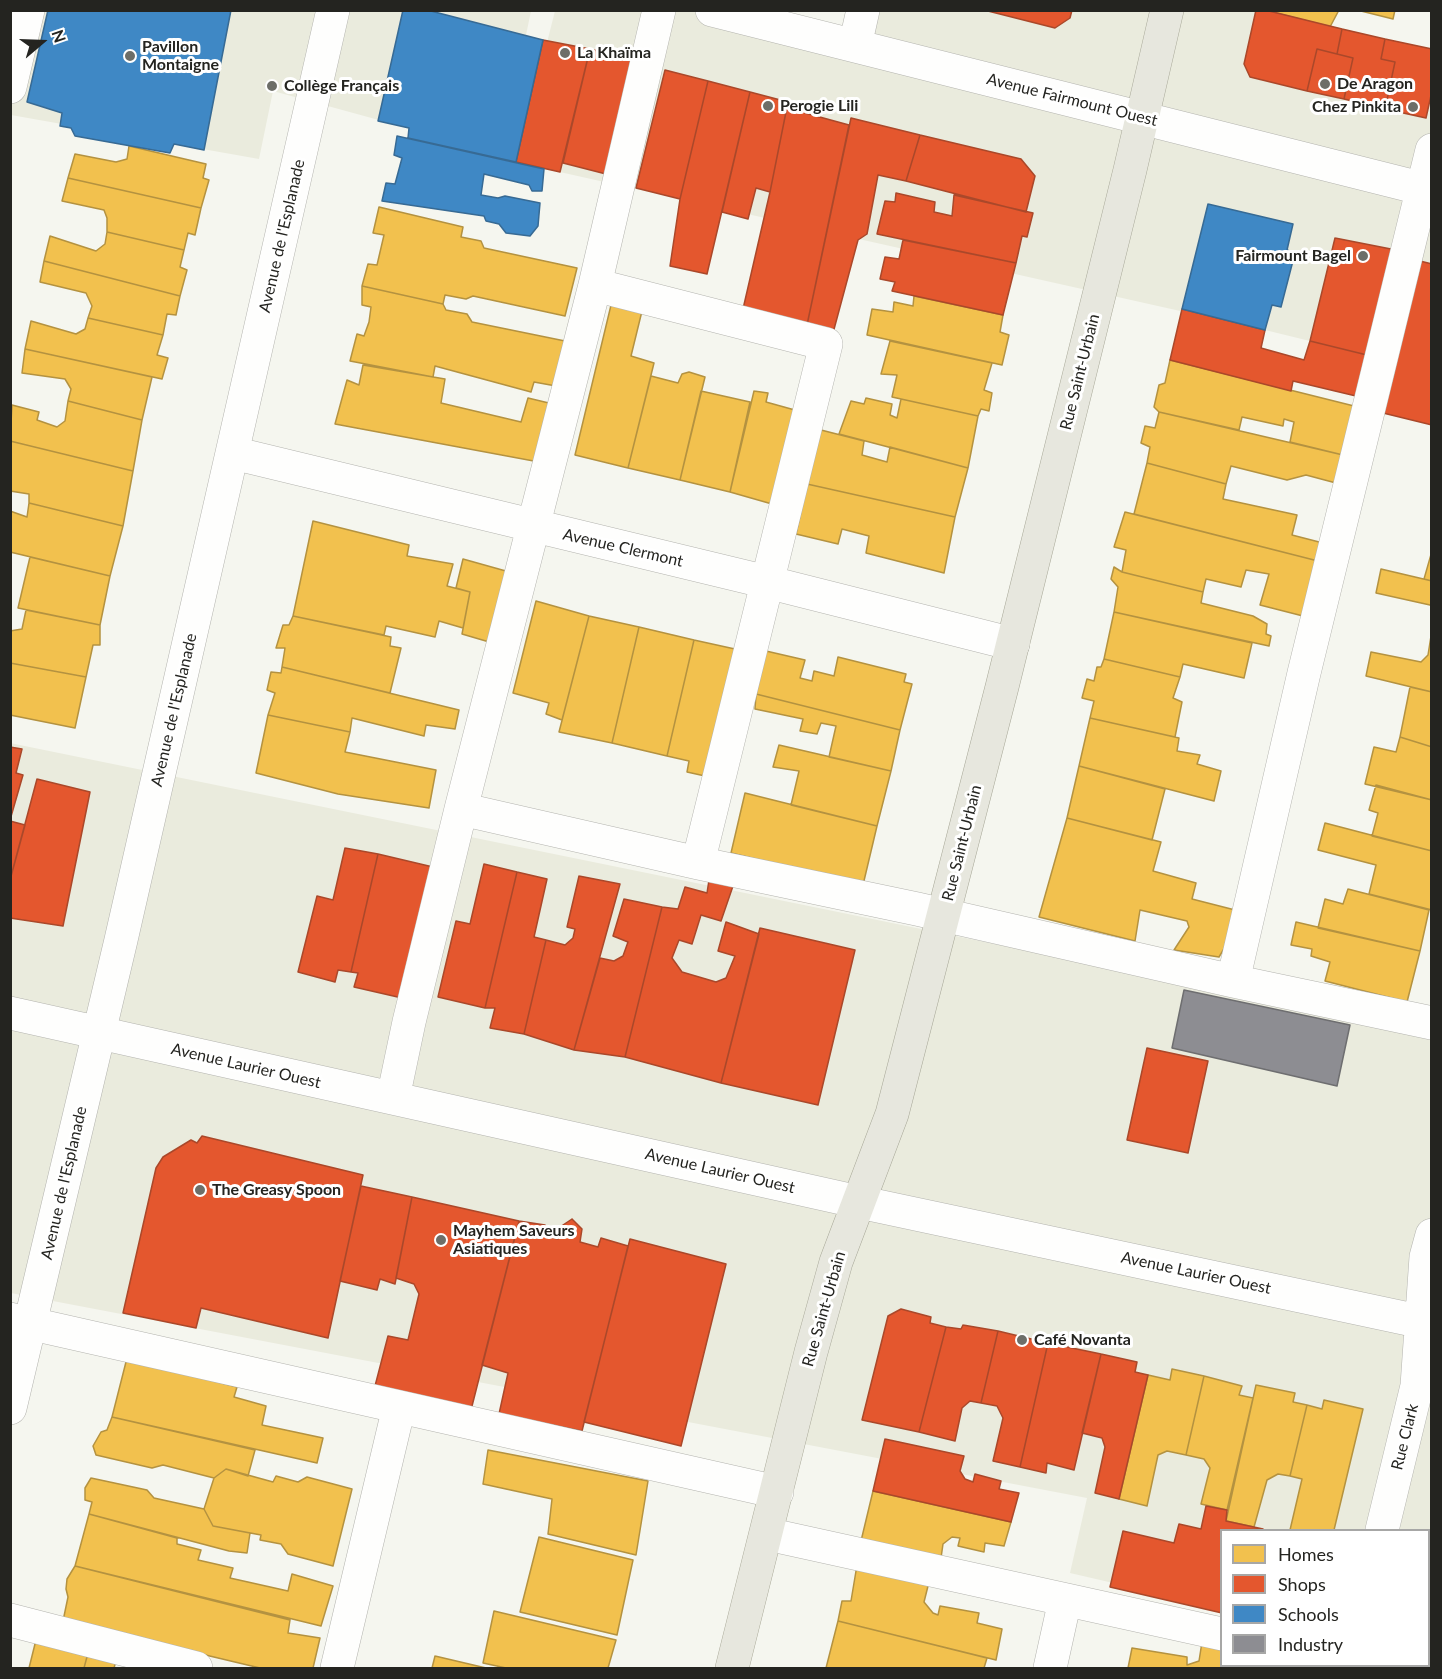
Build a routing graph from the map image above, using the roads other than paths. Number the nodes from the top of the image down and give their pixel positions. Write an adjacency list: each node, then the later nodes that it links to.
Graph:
1 (28, 10): 8 (street)
2 (333, 10): 13 (street, Avenue de l'Esplanade)
3 (659, 10): 12 (street)
4 (712, 10): 7 (street, Avenue Fairmount Ouest)
5 (863, 10): 7 (street)
6 (1167, 10): 9 (main road, Rue Saint-Urbain)
7 (855, 46): 9 (street, Avenue Fairmount Ouest)
8 (10, 87)
9 (1142, 117): 11 (street, Avenue Fairmount Ouest); 16 (main road, Rue Saint-Urbain)
10 (1431, 150): 11 (street)
11 (1427, 190): 20 (street)
12 (595, 285): 14 (street); 15 (street)
13 (233, 453): 14 (street, Avenue Clermont); 23 (street, Avenue de l'Esplanade)
14 (535, 526): 15 (street, Avenue Clermont); 17 (street)
15 (767, 582): 16 (street, Avenue Clermont); 18 (street)
16 (1012, 644): 19 (main road, Rue Saint-Urbain)
17 (461, 809): 18 (street); 24 (street)
18 (698, 863): 19 (street)
19 (943, 915): 20 (street); 25 (main road, Rue Saint-Urbain)
20 (1233, 981): 22 (street)
21 (10, 1013): 23 (street, Avenue Laurier Ouest)
22 (1431, 1023)
23 (98, 1033): 24 (street, Avenue Laurier Ouest); 27 (street, Avenue de l'Esplanade)
24 (393, 1098): 25 (street, Avenue Laurier Ouest)
25 (859, 1202): 28 (street, Avenue Laurier Ouest); 31 (main road, Rue Saint-Urbain)
26 (1431, 1235): 28 (street, Rue Clark)
27 (21, 1322): 29 (street); 30 (street, Avenue de l'Esplanade)
28 (1426, 1322): 32 (street, Rue Clark)
29 (399, 1407): 31 (street); 38 (street)
30 (10, 1408)
31 (777, 1492): 33 (main road, Rue Saint-Urbain)
32 (1382, 1529)
33 (767, 1534): 34 (street); 39 (main road, Rue Saint-Urbain)
34 (1065, 1600): 36 (street); 40 (street)
35 (10, 1620): 37 (street)
36 (1220, 1635)
37 (196, 1668)
38 (338, 1668)
39 (732, 1668)
40 (1050, 1668)

